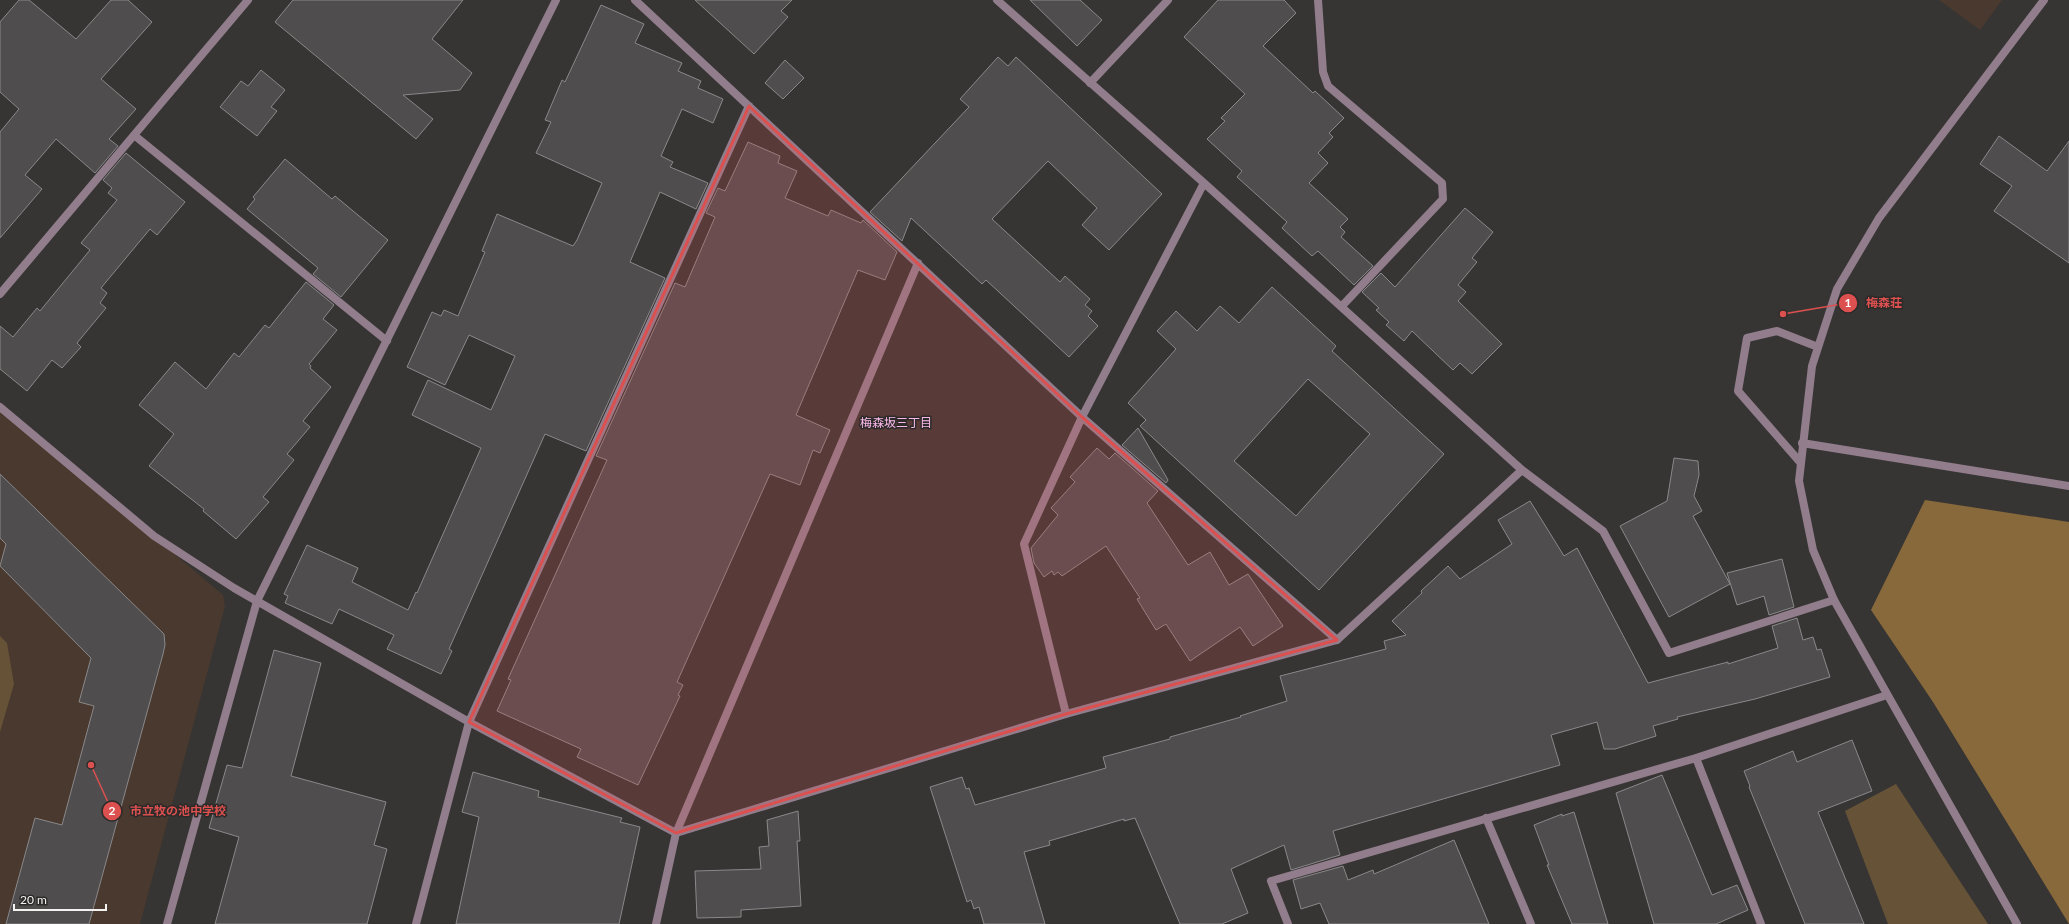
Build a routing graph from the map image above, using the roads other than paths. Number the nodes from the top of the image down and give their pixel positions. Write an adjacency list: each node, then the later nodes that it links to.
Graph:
1 (248, 0): 10 (street)
2 (556, 0): 15 (street)
3 (635, 0): 9 (street)
4 (997, 0): 8 (street)
5 (1168, 0): 8 (street)
6 (1318, 0): 14 (street)
7 (2044, 0): 16 (street)
8 (1090, 83): 11 (street)
9 (749, 106): 12 (street); 28 (street)
10 (134, 135): 13 (street); 15 (street)
11 (1204, 183): 14 (street); 18 (street)
12 (918, 263): 18 (street); 31 (street)
13 (0, 294)
14 (1342, 306): 21 (street)
15 (387, 341): 24 (street)
16 (1818, 347): 19 (street); 20 (street)
17 (0, 407): 24 (street)
18 (1082, 417): 25 (street); 27 (street)
19 (1802, 443): 20 (street); 22 (street)
20 (1800, 462): 23 (street)
21 (1522, 470): 23 (street); 25 (street)
22 (2069, 486)
23 (1834, 600): 26 (street)
24 (257, 601): 28 (street); 32 (street)
25 (1337, 640): 27 (street)
26 (1887, 694): 29 (street); 38 (street)
27 (1066, 714): 31 (street)
28 (469, 722): 31 (street); 33 (street)
29 (1696, 758): 30 (street); 37 (street)
30 (1486, 818): 35 (street); 36 (street)
31 (676, 833): 34 (street)
32 (167, 924)
33 (416, 924)
34 (656, 924)
35 (1288, 924)
36 (1530, 924)
37 (1761, 924)
38 (2017, 924)

